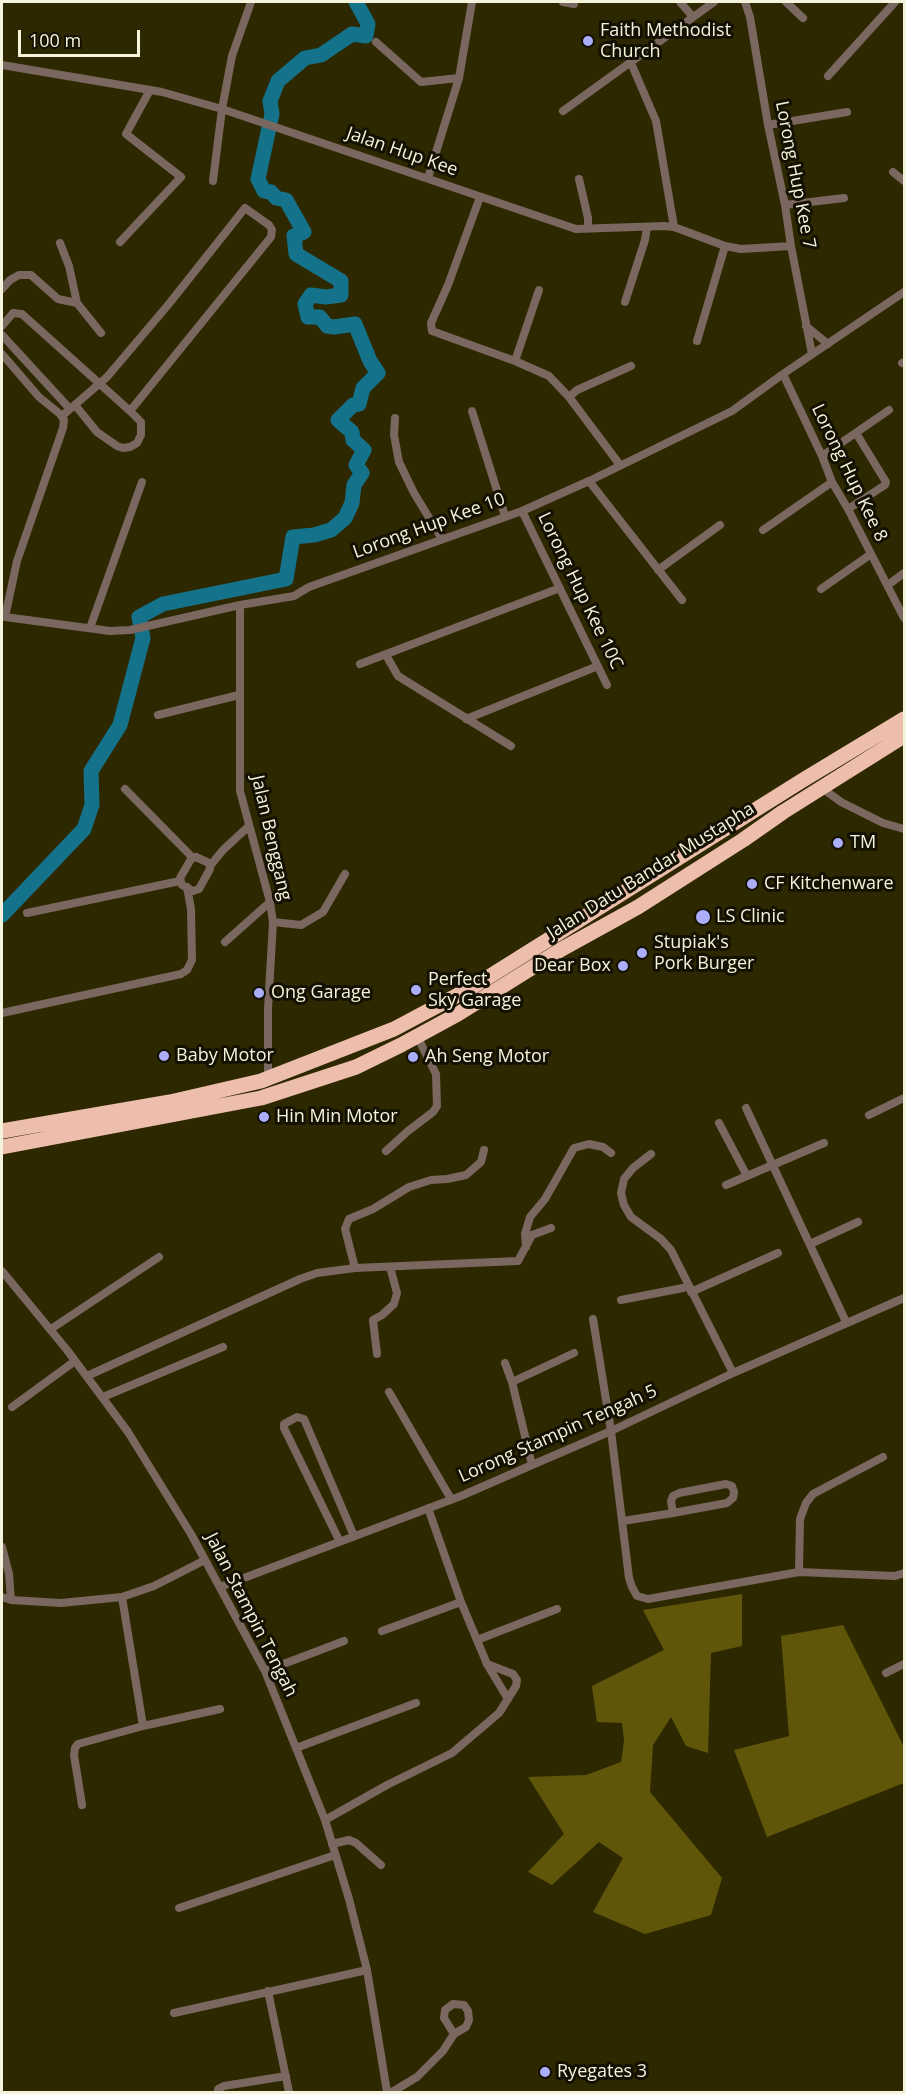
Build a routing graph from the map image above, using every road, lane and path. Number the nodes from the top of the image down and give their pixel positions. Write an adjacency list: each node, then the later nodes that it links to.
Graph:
1 (251, 2): 18 (street)
2 (472, 2): 16 (street)
3 (563, 2): 9 (street)
4 (680, 2): 10 (street)
5 (714, 2): 10 (street)
6 (745, 2): 21 (street, Lorong Hup Kee 7)
7 (786, 2): 11 (street)
8 (895, 2): 15 (street)
9 (574, 3)
10 (693, 17): 13 (street)
11 (803, 18)
12 (376, 42): 16 (street)
13 (631, 63): 19 (street); 31 (street)
14 (2, 65): 17 (street, Jalan Hup Kee)
15 (828, 76)
16 (459, 78): 23 (street)
17 (150, 90): 18 (street, Jalan Hup Kee); 33 (street)
18 (222, 109): 23 (street, Jalan Hup Kee); 25 (street)
19 (563, 111)
20 (847, 112): 21 (street)
21 (768, 125): 29 (street, Lorong Hup Kee 7)
22 (893, 172): 26 (street)
23 (428, 178): 27 (street, Jalan Hup Kee)
24 (579, 179): 32 (street)
25 (213, 181)
26 (904, 181)
27 (480, 197): 32 (street, Jalan Hup Kee); 51 (street)
28 (844, 198): 29 (street)
29 (785, 205): 36 (street, Lorong Hup Kee 7)
30 (647, 227): 31 (street, Jalan Hup Kee); 32 (street, Jalan Hup Kee); 40 (street)
31 (674, 227): 35 (street, Jalan Hup Kee)
32 (588, 229)
33 (120, 242)
34 (60, 243): 41 (street)
35 (725, 246): 36 (street, Jalan Hup Kee); 46 (street)
36 (791, 246): 43 (street, Lorong Hup Kee 7)
37 (2, 289): 41 (street)
38 (539, 290): 51 (street)
39 (904, 292): 47 (street)
40 (625, 302)
41 (77, 303): 44 (street)
42 (2, 326): 54 (street)
43 (806, 326): 47 (street); 50 (street, Lorong Hup Kee 7)
44 (101, 333)
45 (2, 335): 48 (street)
46 (697, 341)
47 (828, 344): 50 (street)
48 (5, 346): 56 (street)
49 (2, 354): 60 (street)
50 (812, 354): 53 (street, Lorong Hup Kee 10)
51 (514, 361): 55 (street)
52 (631, 366): 55 (street)
53 (783, 374): 63 (street, Lorong Hup Kee 8); 64 (street, Lorong Hup Kee 10)
54 (100, 385): 56 (street); 58 (street); 58 (street)
55 (569, 397): 64 (street)
56 (73, 407): 58 (street); 60 (street)
57 (889, 410): 62 (street)
58 (130, 411)
59 (472, 411): 70 (street)
60 (62, 416): 82 (street)
61 (395, 418): 73 (street)
62 (856, 433): 63 (street); 68 (street)
63 (822, 456): 67 (street, Lorong Hup Kee 8)
64 (620, 465): 65 (street, Lorong Hup Kee 10)
65 (589, 481): 69 (street, Lorong Hup Kee 10); 75 (street)
66 (142, 482): 84 (street)
67 (832, 482): 68 (street, Lorong Hup Kee 8); 72 (street)
68 (848, 509): 74 (street, Lorong Hup Kee 8)
69 (522, 511): 70 (street, Lorong Hup Kee 10); 78 (street, Lorong Hup Kee 10C)
70 (506, 516): 73 (street, Lorong Hup Kee 10)
71 (720, 525): 75 (street)
72 (763, 530)
73 (442, 539): 81 (street, Lorong Hup Kee 10)
74 (871, 554): 77 (street, Lorong Hup Kee 8); 79 (street)
75 (658, 570): 80 (street)
76 (904, 573): 77 (street)
77 (888, 585): 83 (street, Lorong Hup Kee 8)
78 (560, 588): 85 (street); 87 (street, Lorong Hup Kee 10C)
79 (821, 589)
80 (682, 600)
81 (240, 605): 84 (street, Lorong Hup Kee 10); 89 (street, Jalan Benggang)
82 (3, 617): 84 (street, Lorong Hup Kee 10)
83 (904, 618)
84 (90, 628)
85 (386, 655): 86 (street); 91 (street)
86 (360, 664)
87 (598, 666): 88 (street, Lorong Hup Kee 10C); 91 (street)
88 (607, 685)
89 (239, 695): 90 (street); 97 (street, Jalan Benggang)
90 (158, 715)
91 (466, 719): 94 (street)
92 (904, 720): 111 (highway, Jalan Datu Bandar Mustapha)
93 (904, 736): 95 (highway, Jalan Datu Bandar Mustapha)
94 (511, 746)
95 (822, 788): 98 (street); 110 (highway, Jalan Datu Bandar Mustapha)
96 (125, 789): 99 (street)
97 (249, 826): 100 (street); 104 (street, Jalan Benggang)
98 (904, 829)
99 (193, 858): 100 (street); 102 (street)
100 (208, 863): 103 (street)
101 (345, 874): 107 (street)
102 (184, 884): 103 (street); 105 (street); 106 (street)
103 (199, 890): 105 (street)
104 (270, 902): 107 (street, Jalan Benggang); 108 (street)
105 (191, 909): 109 (street)
106 (27, 913)
107 (273, 922): 111 (street, Jalan Benggang)
108 (225, 942)
109 (2, 1013)
110 (417, 1036): 118 (highway, Jalan Datu Bandar Mustapha); 120 (street)
111 (268, 1079): 116 (highway, Jalan Datu Bandar Mustapha)
112 (904, 1098): 114 (street)
113 (746, 1108): 123 (street)
114 (869, 1115)
115 (719, 1122): 124 (street)
116 (2, 1131)
117 (824, 1143): 123 (street)
118 (2, 1148)
119 (484, 1150): 133 (street)
120 (386, 1151)
121 (611, 1153): 129 (street)
122 (651, 1154): 135 (street)
123 (774, 1165): 124 (street); 128 (street)
124 (747, 1176): 125 (street)
125 (726, 1185)
126 (858, 1222): 128 (street)
127 (551, 1228): 129 (street)
128 (810, 1244): 139 (street)
129 (526, 1250): 132 (street)
130 (778, 1253): 135 (street)
131 (159, 1257): 140 (street)
132 (390, 1267): 133 (street); 143 (street)
133 (355, 1268): 147 (street)
134 (2, 1271): 140 (street, Jalan Stampin Tengah)
135 (689, 1289): 137 (street); 146 (street)
136 (904, 1298): 139 (street, Lorong Stampin Tengah 5)
137 (621, 1300)
138 (593, 1319): 152 (street)
139 (846, 1322): 146 (street, Lorong Stampin Tengah 5)
140 (51, 1329): 144 (street, Jalan Stampin Tengah)
141 (223, 1347): 150 (street)
142 (574, 1353): 148 (street)
143 (377, 1354)
144 (75, 1361): 147 (street, Jalan Stampin Tengah); 151 (street)
145 (505, 1363): 148 (street)
146 (733, 1372): 152 (street, Lorong Stampin Tengah 5)
147 (87, 1376): 150 (street, Jalan Stampin Tengah)
148 (512, 1382): 154 (street)
149 (389, 1392): 155 (street)
150 (103, 1397): 162 (street, Jalan Stampin Tengah)
151 (12, 1407)
152 (611, 1431): 154 (street, Lorong Stampin Tengah 5); 158 (street)
153 (883, 1457): 163 (street)
154 (532, 1466): 155 (street, Lorong Stampin Tengah 5)
155 (451, 1499): 156 (street, Lorong Stampin Tengah 5)
156 (428, 1508): 159 (street, Lorong Stampin Tengah 5); 168 (street)
157 (673, 1513): 157 (street); 158 (street)
158 (623, 1521): 163 (street)
159 (354, 1536): 160 (street, Lorong Stampin Tengah 5); 160 (street)
160 (339, 1540): 165 (street, Lorong Stampin Tengah 5)
161 (2, 1546): 167 (street)
162 (205, 1560): 165 (street, Jalan Stampin Tengah); 166 (street)
163 (799, 1572): 164 (street)
164 (904, 1573)
165 (220, 1587): 175 (street, Jalan Stampin Tengah)
166 (122, 1597): 167 (street); 180 (street)
167 (6, 1599)
168 (461, 1602): 170 (street); 171 (street)
169 (557, 1609): 171 (street)
170 (382, 1630)
171 (477, 1640): 173 (street)
172 (344, 1641): 175 (street)
173 (487, 1664): 177 (street); 177 (street)
174 (904, 1664): 176 (street)
175 (264, 1671): 181 (street, Jalan Stampin Tengah)
176 (886, 1673)
177 (508, 1699): 183 (street)
178 (416, 1703): 181 (street)
179 (220, 1709): 180 (street)
180 (143, 1726): 182 (street)
181 (297, 1748): 183 (street, Jalan Stampin Tengah)
182 (82, 1805)
183 (325, 1820): 184 (street, Jalan Stampin Tengah)
184 (332, 1844): 185 (street, Jalan Stampin Tengah); 186 (street)
185 (335, 1855): 187 (street); 188 (street, Jalan Stampin Tengah)
186 (381, 1865)
187 (179, 1908)
188 (367, 1971): 189 (street); 195 (street, Jalan Stampin Tengah)
189 (268, 1991): 190 (street); 192 (street)
190 (174, 2013)
191 (454, 2034): 196 (street)
192 (286, 2076): 193 (street); 194 (street)
193 (218, 2092)
194 (289, 2092)
195 (387, 2092)
196 (392, 2092)

